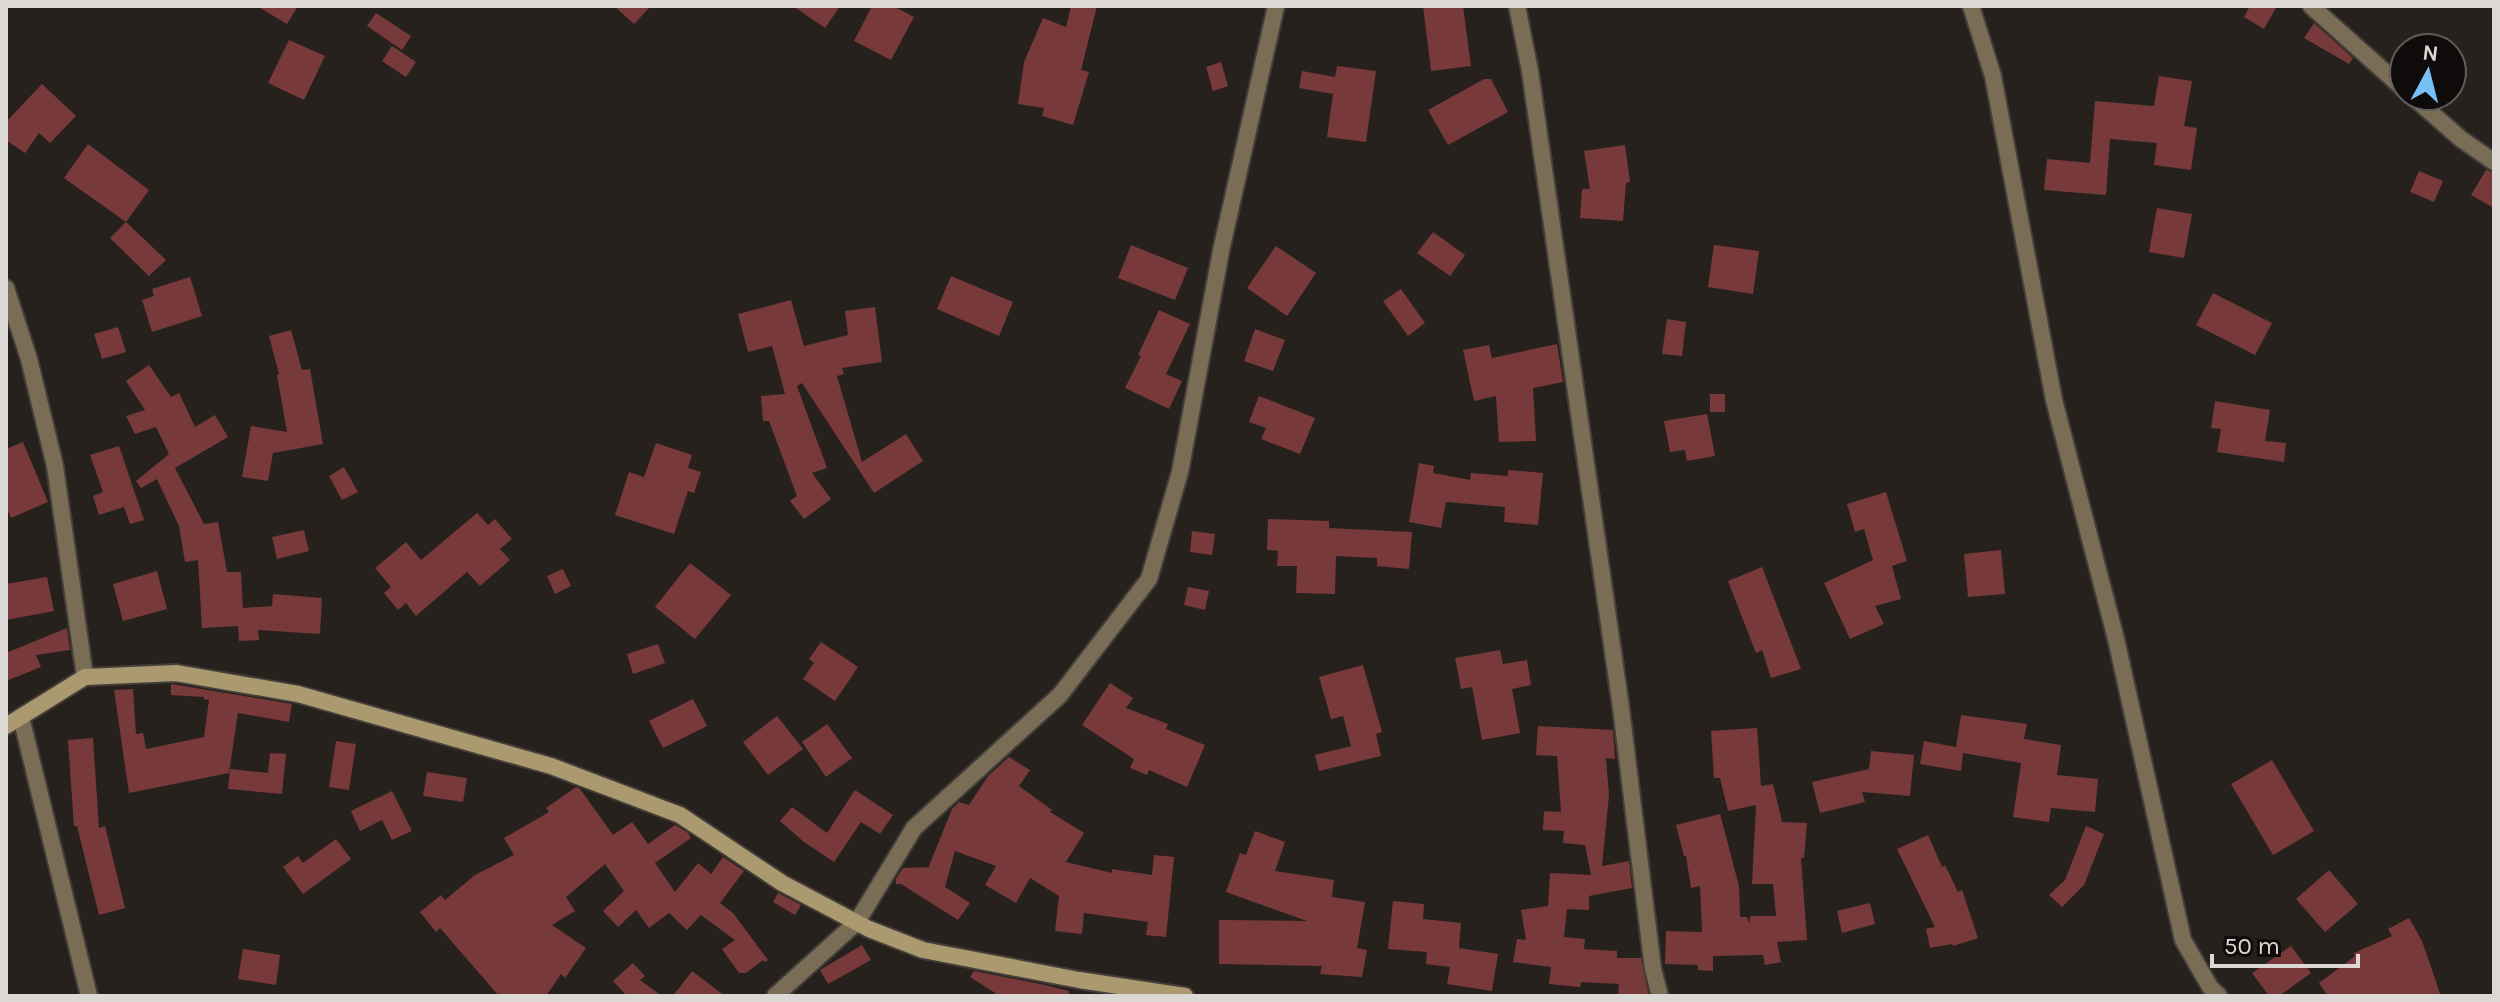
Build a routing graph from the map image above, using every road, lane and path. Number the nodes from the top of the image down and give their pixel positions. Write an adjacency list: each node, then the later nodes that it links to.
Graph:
1 (1276, 6): 11 (street)
2 (1517, 6): 15 (street)
3 (1971, 6): 16 (street)
4 (2311, 6): 5 (street)
5 (2388, 75)
6 (2430, 112): 7 (street)
7 (2494, 162)
8 (6, 288): 9 (street)
9 (85, 677): 10 (street); 11 (street)
10 (13, 721): 12 (street)
11 (857, 922): 13 (street); 14 (street)
12 (89, 996)
13 (775, 996)
14 (1185, 996)
15 (1660, 996)
16 (2219, 996)

